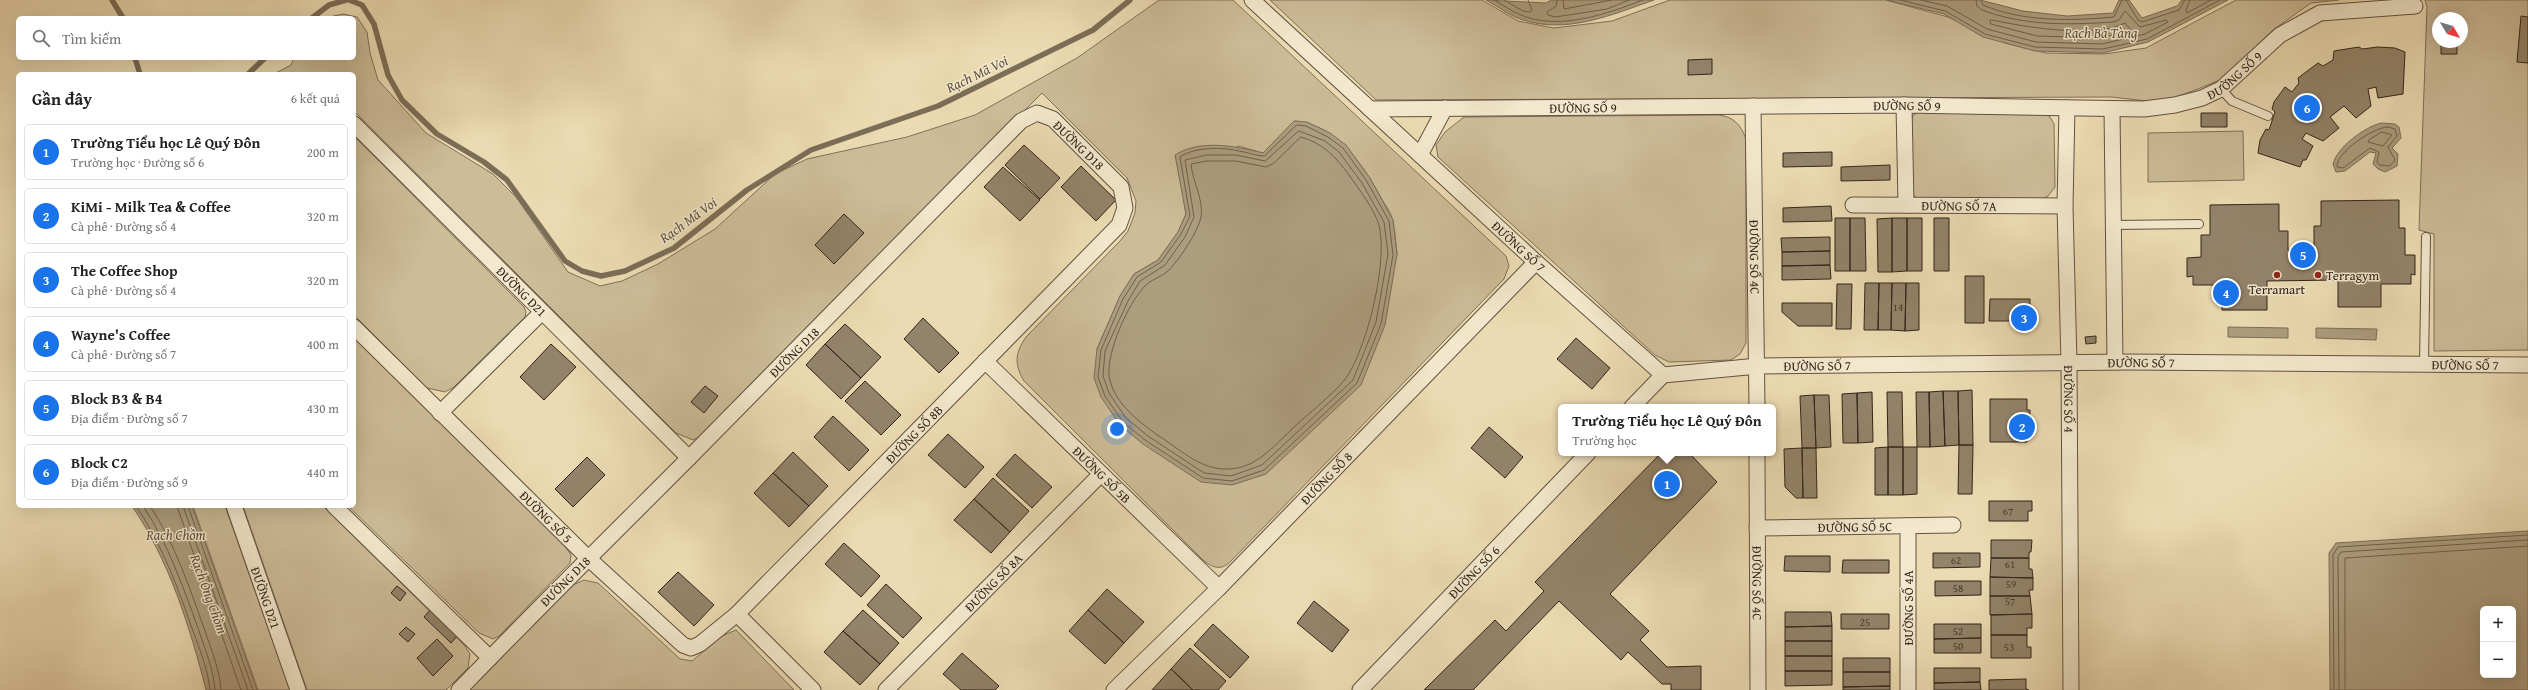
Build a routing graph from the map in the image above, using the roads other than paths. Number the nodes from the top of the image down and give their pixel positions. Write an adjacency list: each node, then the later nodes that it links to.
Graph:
1 (1252, 0): 8 (street, ĐƯỜNG SỐ 7)
2 (2415, 6): 3 (street, ĐƯỜNG SỐ 9)
3 (2221, 90): 9 (street, ĐƯỜNG SỐ 9); 10 (lane)
4 (1753, 106): 5 (street, ĐƯỜNG SỐ 9); 6 (street, ĐƯỜNG SỐ 9); 28 (street, ĐƯỜNG SỐ 4C)
5 (1904, 106): 7 (street, ĐƯỜNG SỐ 9); 13 (street)
6 (1445, 108): 8 (street, ĐƯỜNG SỐ 9); 12 (street)
7 (2067, 108): 9 (street, ĐƯỜNG SỐ 9); 15 (street, ĐƯỜNG SỐ 4)
8 (1370, 109): 12 (street, ĐƯỜNG SỐ 7)
9 (2112, 109): 18 (street)
10 (2268, 116)
11 (356, 126): 21 (street, ĐƯỜNG D21)
12 (1420, 155): 20 (street, ĐƯỜNG SỐ 7)
13 (1906, 205): 14 (street, ĐƯỜNG SỐ 7A); 15 (street, ĐƯỜNG SỐ 7A)
14 (1853, 206)
15 (2065, 206): 25 (street, ĐƯỜNG SỐ 4)
16 (1125, 208): 23 (street, ĐƯỜNG SỐ 8B); 35 (street, ĐƯỜNG D18)
17 (2199, 224): 18 (lane)
18 (2112, 225): 24 (street)
19 (2426, 237): 26 (lane)
20 (1536, 262): 29 (street, ĐƯỜNG SỐ 7); 43 (street, ĐƯỜNG SỐ 8)
21 (541, 312): 32 (street); 35 (street, ĐƯỜNG D21)
22 (356, 329): 32 (street, ĐƯỜNG SỐ 5)
23 (985, 361): 36 (street, ĐƯỜNG SỐ 5B); 44 (street, ĐƯỜNG SỐ 8B)
24 (2115, 362): 25 (street, ĐƯỜNG SỐ 7); 26 (street, ĐƯỜNG SỐ 7)
25 (2069, 363): 28 (street, ĐƯỜNG SỐ 7); 55 (street, ĐƯỜNG SỐ 4)
26 (2424, 365): 27 (street, ĐƯỜNG SỐ 7)
27 (2528, 365)
28 (1758, 366): 29 (street, ĐƯỜNG SỐ 7); 31 (street, ĐƯỜNG SỐ 4C)
29 (1663, 375): 30 (street)
30 (1635, 404)
31 (1757, 404)
32 (440, 413): 42 (street, ĐƯỜNG SỐ 5)
33 (1585, 456): 52 (street, ĐƯỜNG SỐ 6)
34 (1757, 456): 41 (street, ĐƯỜNG SỐ 4C)
35 (689, 458): 42 (street, ĐƯỜNG D18)
36 (1100, 475): 43 (street, ĐƯỜNG SỐ 5B); 50 (street, ĐƯỜNG SỐ 8A)
37 (235, 508): 47 (street, ĐƯỜNG D21)
38 (336, 508): 46 (street)
39 (1953, 525): 40 (street, ĐƯỜNG SỐ 5C)
40 (1908, 526): 41 (street, ĐƯỜNG SỐ 5C); 54 (street, ĐƯỜNG SỐ 4A)
41 (1757, 528): 53 (street, ĐƯỜNG SỐ 4C)
42 (588, 558): 45 (street, ĐƯỜNG SỐ 5); 46 (street, ĐƯỜNG D18)
43 (1219, 588): 51 (street, ĐƯỜNG SỐ 8)
44 (737, 614): 45 (street, ĐƯỜNG SỐ 8B); 49 (street)
45 (691, 648)
46 (490, 658): 48 (street, ĐƯỜNG D18)
47 (298, 690)
48 (459, 690)
49 (813, 690)
50 (886, 690)
51 (1114, 690)
52 (1360, 690)
53 (1758, 690)
54 (1908, 690)
55 (2071, 690)

